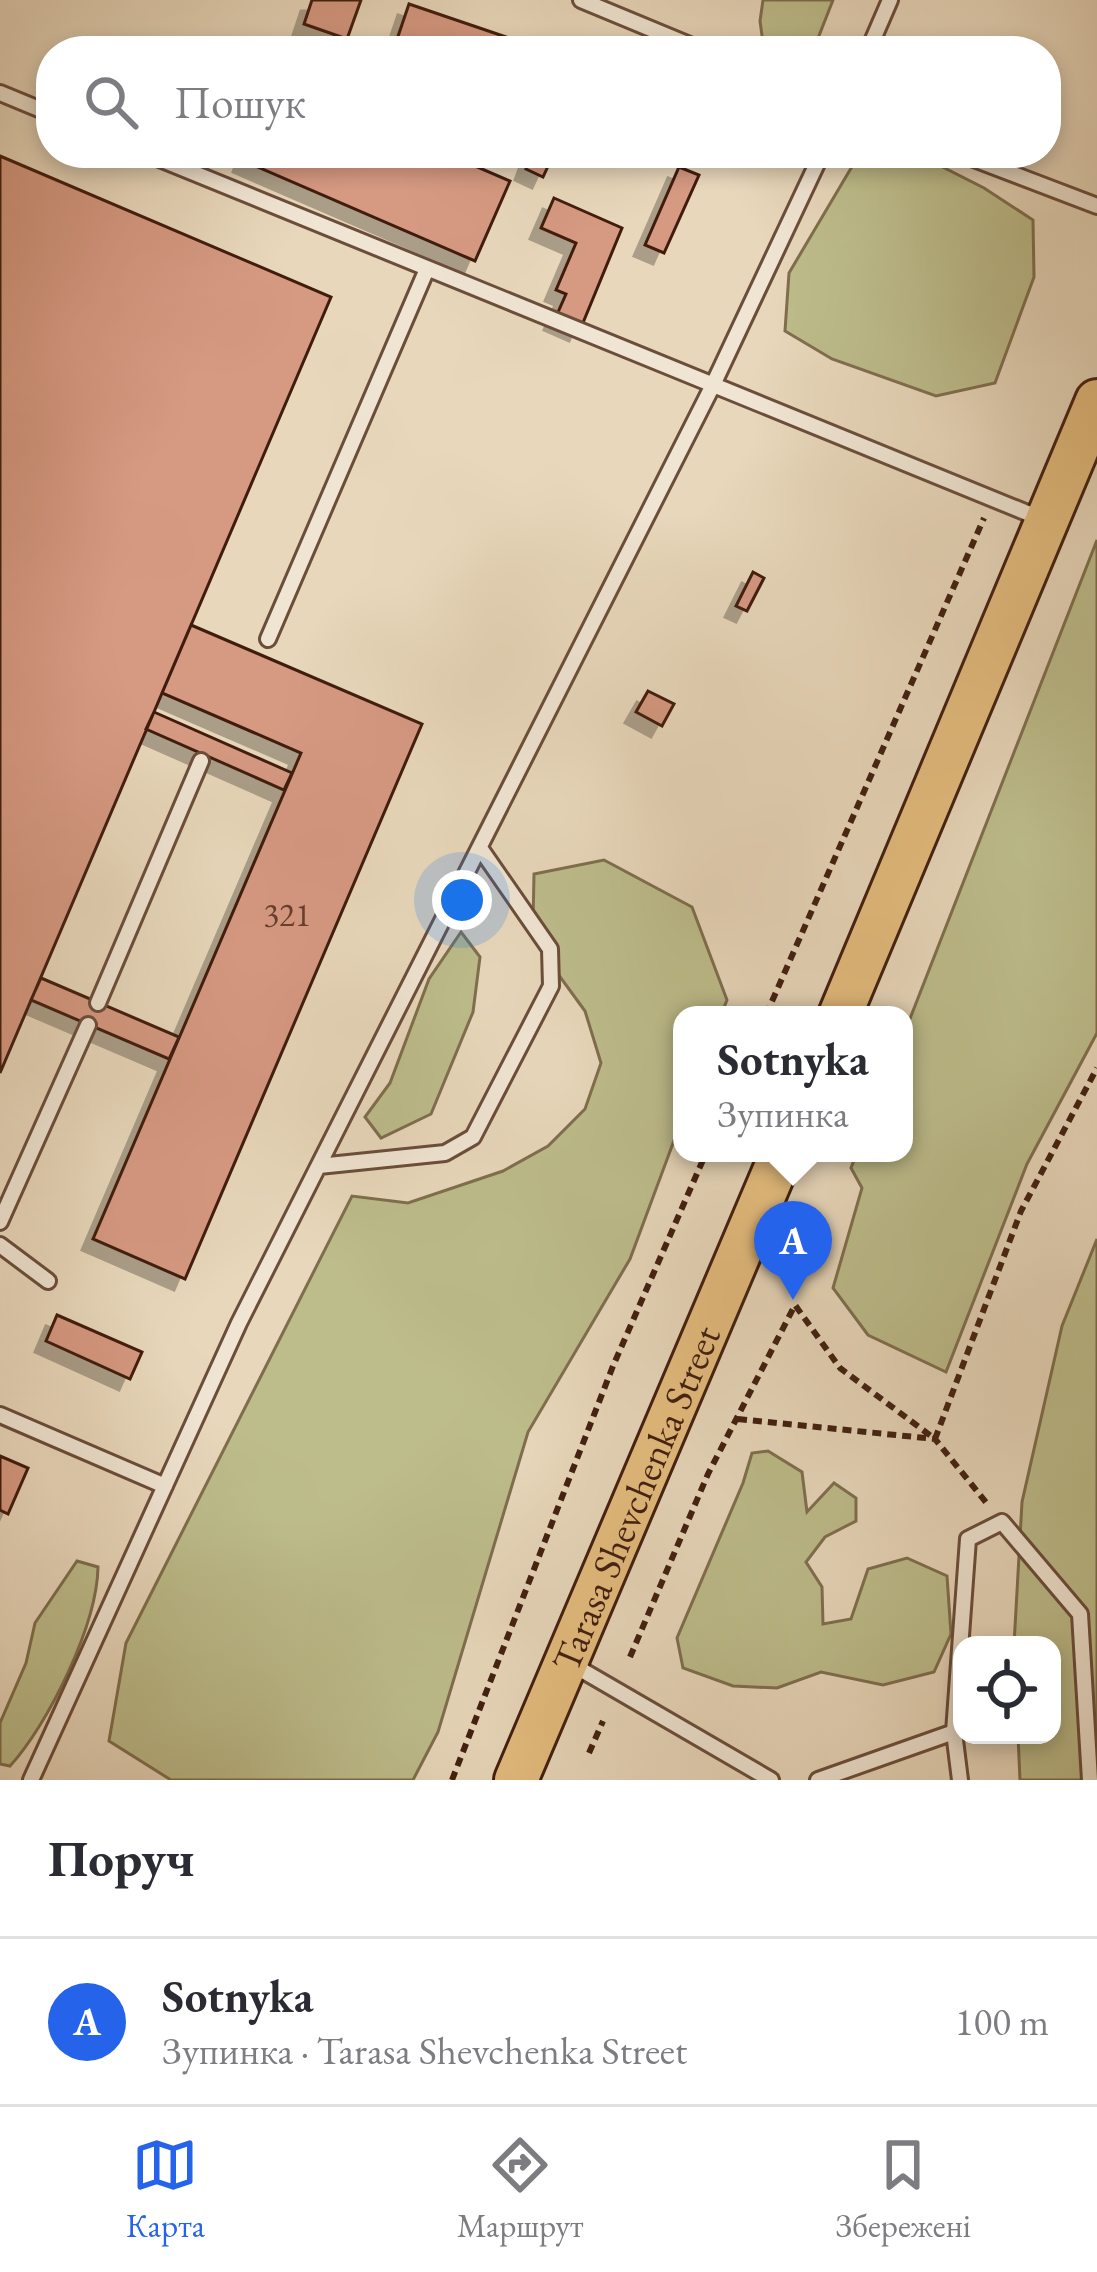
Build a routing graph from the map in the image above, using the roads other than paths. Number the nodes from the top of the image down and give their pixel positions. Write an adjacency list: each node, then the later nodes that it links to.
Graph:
1 (581, 0): 3 (lane)
2 (890, 0): 4 (lane)
3 (668, 36)
4 (874, 36)
5 (0, 93): 6 (lane)
6 (36, 108)
7 (181, 168): 11 (lane)
8 (815, 168): 12 (lane)
9 (997, 168): 10 (lane)
10 (1097, 206)
11 (427, 269): 12 (lane); 15 (lane)
12 (712, 387): 14 (lane); 17 (lane)
13 (1097, 401): 14 (main road)
14 (1047, 521): 19 (main road)
15 (268, 640)
16 (201, 761): 18 (lane)
17 (480, 848): 22 (lane); 22 (lane)
18 (98, 1003)
19 (844, 1006)
20 (88, 1025): 23 (lane)
21 (778, 1162): 29 (main road, Tarasa Shevchenka Street)
22 (319, 1166): 27 (lane)
23 (0, 1222)
24 (0, 1245): 25 (lane)
25 (48, 1281)
26 (0, 1414): 27 (lane)
27 (166, 1486): 32 (lane)
28 (961, 1636): 37 (lane)
29 (567, 1661): 33 (main road, Tarasa Shevchenka Street); 34 (lane)
30 (953, 1732): 35 (lane)
31 (956, 1744): 36 (lane)
32 (31, 1780)
33 (516, 1780)
34 (771, 1780)
35 (818, 1780)
36 (960, 1780)
37 (1090, 1780)

